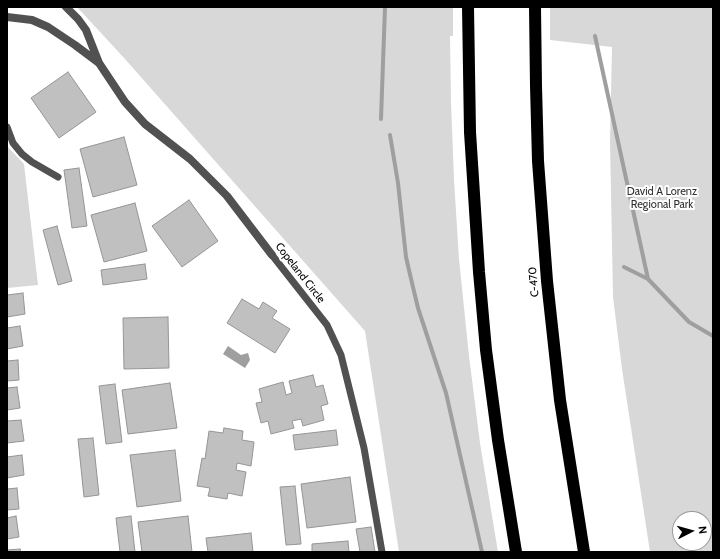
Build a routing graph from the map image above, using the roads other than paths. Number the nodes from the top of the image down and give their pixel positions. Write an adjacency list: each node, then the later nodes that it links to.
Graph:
1 (66, 7): 5 (street, Copeland Circle)
2 (468, 7): 10 (highway)
3 (535, 7): 11 (highway, C-470)
4 (7, 17): 5 (street, Copeland Circle)
5 (99, 63): 8 (street, Copeland Circle)
6 (7, 127): 7 (lane)
7 (58, 177)
8 (272, 255): 9 (lane, Copeland Circle)
9 (382, 552)
10 (516, 552)
11 (584, 552)

